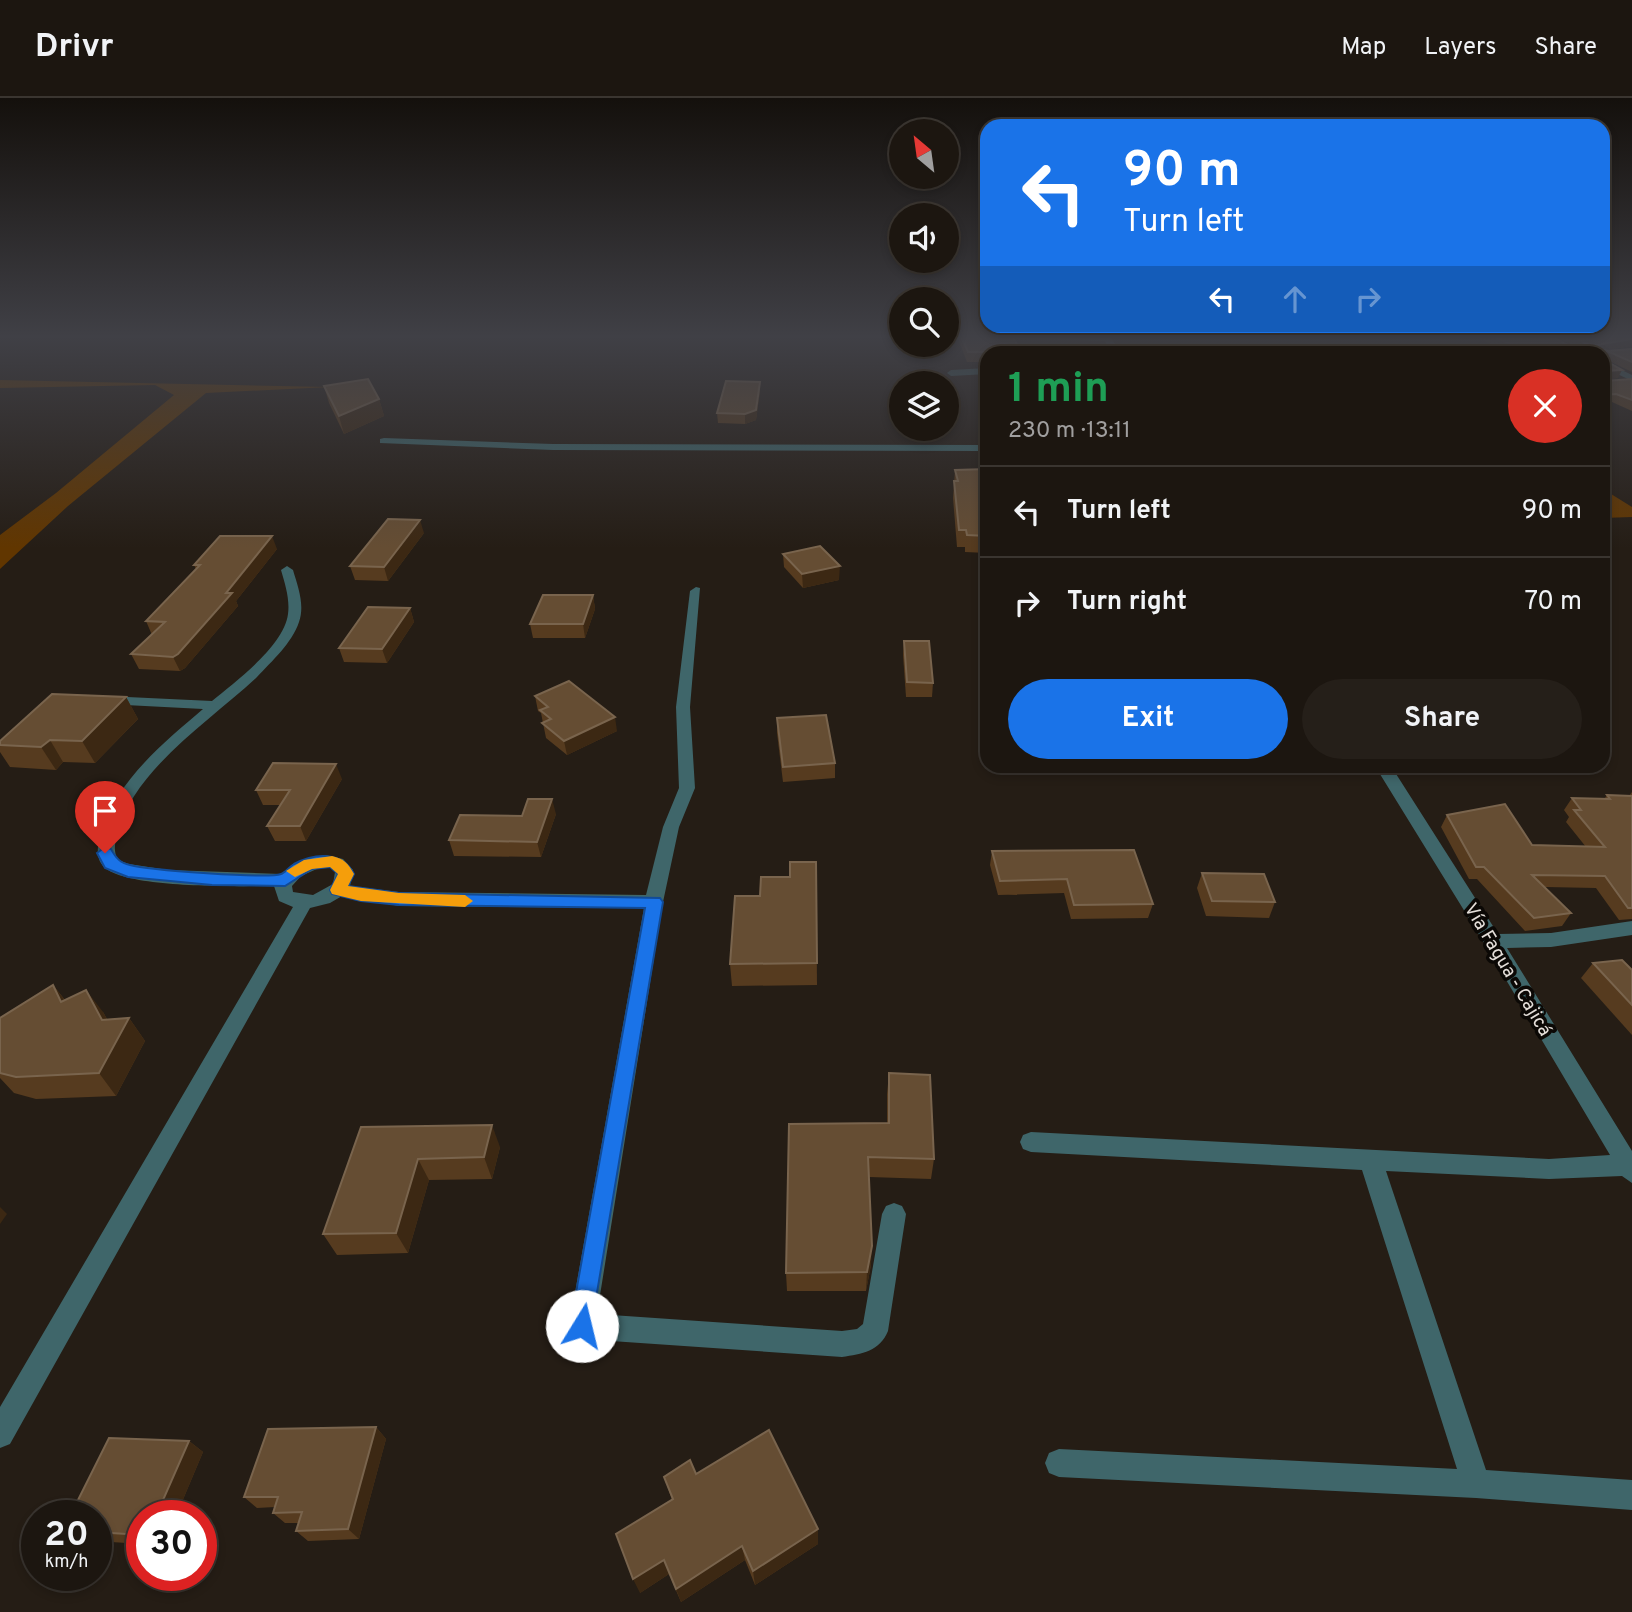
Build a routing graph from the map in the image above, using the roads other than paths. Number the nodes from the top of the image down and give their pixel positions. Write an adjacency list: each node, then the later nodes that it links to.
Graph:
1 (384, 441): 2 (street)
2 (980, 448)
3 (287, 570): 6 (street)
4 (696, 592): 10 (street)
5 (91, 700): 6 (street)
6 (213, 705): 8 (street)
7 (1387, 773): 13 (street, Vía Fagua - Cajicá)
8 (285, 880): 9 (street); 11 (street)
9 (338, 890): 10 (street); 11 (street)
10 (654, 902): 17 (street)
11 (304, 903): 18 (street)
12 (1632, 928): 13 (street)
13 (1493, 941): 16 (street, Vía Fagua - Cajicá)
14 (1031, 1142): 15 (street)
15 (1371, 1161): 16 (street); 20 (street)
16 (1630, 1168)
17 (894, 1214)
18 (0, 1434)
19 (1059, 1463): 20 (street)
20 (1476, 1484): 21 (street)
21 (1632, 1495)

